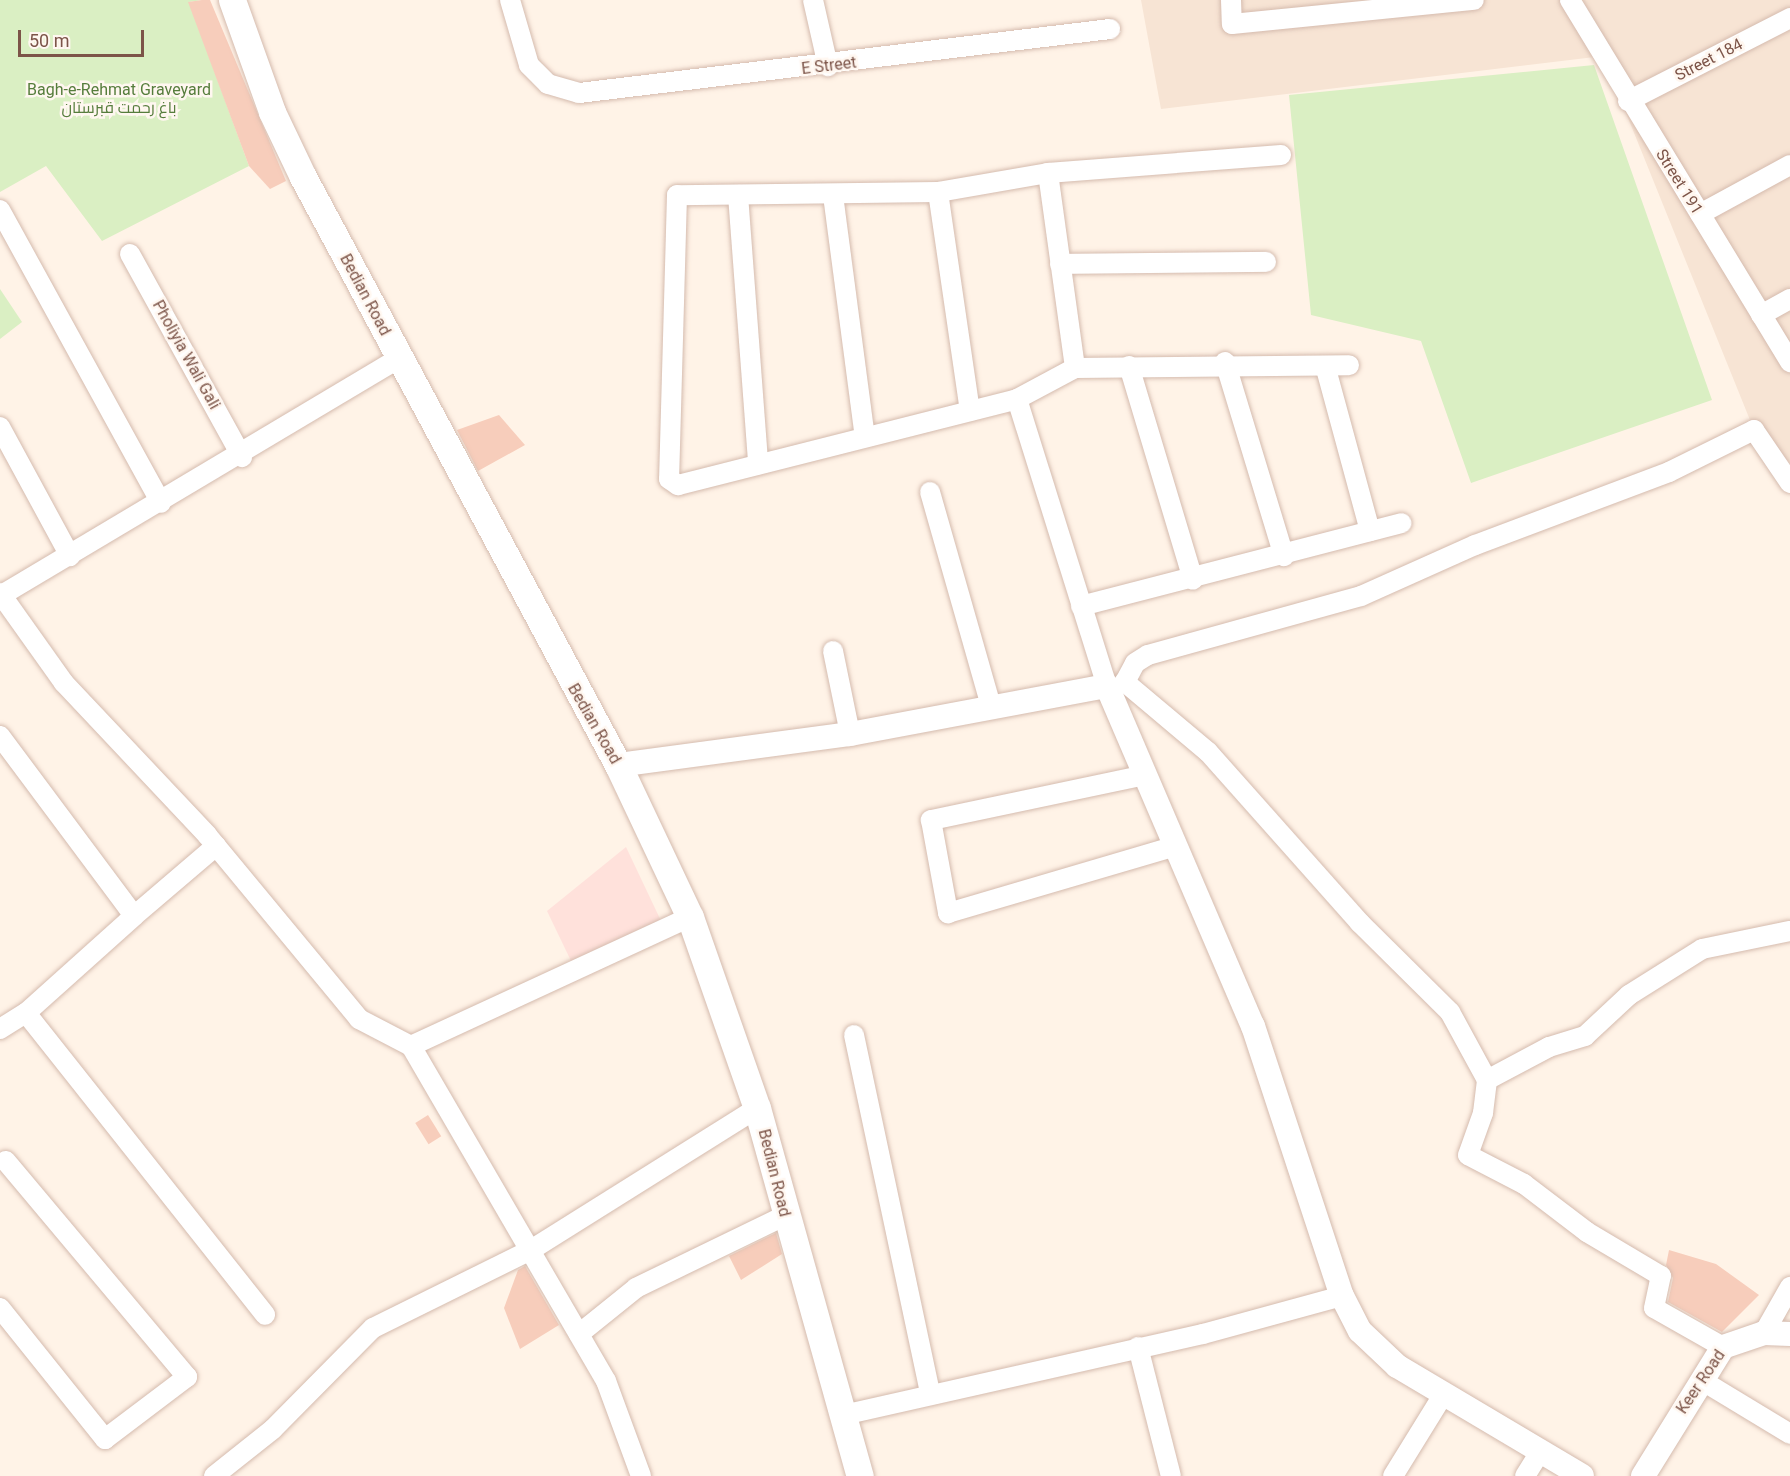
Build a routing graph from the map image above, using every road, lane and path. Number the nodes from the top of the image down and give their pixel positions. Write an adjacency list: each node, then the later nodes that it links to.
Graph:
1 (510, 0): 10 (street, E Street)
2 (813, 0): 10 (street)
3 (1231, 0): 7 (street)
4 (1473, 0): 7 (street)
5 (1570, 0): 11 (street, Street 191)
6 (235, 3): 25 (main road, Bedian Road)
7 (1395, 4)
8 (1790, 18): 11 (street, Street 184)
9 (1110, 29): 10 (street, E Street)
10 (828, 66)
11 (1628, 101): 19 (street, Street 191)
12 (1281, 154): 14 (street)
13 (1790, 165): 19 (street)
14 (1048, 173): 15 (street); 22 (street)
15 (938, 192): 17 (street); 33 (street)
16 (738, 195): 17 (street); 37 (street); 37 (street)
17 (833, 195): 35 (street)
18 (0, 210): 40 (street)
19 (1700, 214): 24 (street, Street 191)
20 (130, 254): 36 (street, Pholiyia Wali Gali)
21 (1266, 262): 22 (street)
22 (1060, 264): 30 (street)
23 (1790, 299): 24 (street)
24 (1761, 315): 27 (street, Street 191)
25 (398, 359): 36 (street); 53 (main road, Bedian Road)
26 (1226, 362): 28 (street); 31 (street); 44 (street)
27 (1790, 362)
28 (1129, 366): 30 (street); 45 (street)
29 (1349, 366): 31 (street)
30 (1075, 368): 32 (street)
31 (1326, 369): 42 (street)
32 (1017, 399): 33 (street); 47 (street)
33 (970, 411): 35 (street)
34 (0, 427): 43 (street)
35 (865, 437): 37 (street)
36 (242, 457): 40 (street)
37 (758, 464)
38 (1790, 483): 64 (street)
39 (930, 492): 50 (street)
40 (161, 503): 43 (street)
41 (1401, 523): 42 (street)
42 (1370, 531): 44 (street)
43 (70, 556): 46 (street)
44 (1284, 556): 45 (street)
45 (1193, 580): 47 (street)
46 (1, 595): 55 (street)
47 (1082, 606): 49 (street)
48 (833, 651): 51 (street)
49 (1107, 686): 50 (street); 54 (street)
50 (991, 706): 51 (street)
51 (850, 734): 53 (street)
52 (0, 736): 57 (street)
53 (618, 765): 58 (main road, Bedian Road)
54 (1145, 775): 56 (street); 56 (street)
55 (216, 846): 57 (street); 63 (street)
56 (1175, 846): 70 (street)
57 (134, 916): 60 (street)
58 (690, 917): 63 (street); 65 (main road, Bedian Road)
59 (1790, 931): 64 (street)
60 (26, 1013): 61 (street); 72 (street)
61 (0, 1029)
62 (854, 1035): 79 (street)
63 (411, 1046): 68 (street)
64 (1487, 1080): 77 (street)
65 (757, 1108): 67 (main road, Bedian Road); 68 (street)
66 (6, 1161): 71 (street)
67 (784, 1216): 74 (street); 81 (main road, Bedian Road)
68 (531, 1250): 74 (street); 84 (street)
69 (1790, 1287): 73 (street)
70 (1342, 1296): 76 (street); 80 (street)
71 (0, 1308)
72 (265, 1315)
73 (1764, 1333): 75 (street, Keer Road); 77 (street, Keer Road)
74 (579, 1334): 85 (street)
75 (1790, 1334)
76 (1138, 1347): 79 (street); 87 (street)
77 (1723, 1347): 78 (street, Keer Road)
78 (1701, 1380): 82 (street); 91 (street, Keer Road)
79 (930, 1393): 81 (street)
80 (1443, 1395): 83 (street); 88 (street)
81 (843, 1415): 86 (main road, Bedian Road)
82 (1790, 1434)
83 (1540, 1452): 89 (street); 90 (street)
84 (214, 1476)
85 (641, 1476)
86 (860, 1476)
87 (1171, 1476)
88 (1393, 1476)
89 (1525, 1476)
90 (1582, 1476)
91 (1643, 1476)

